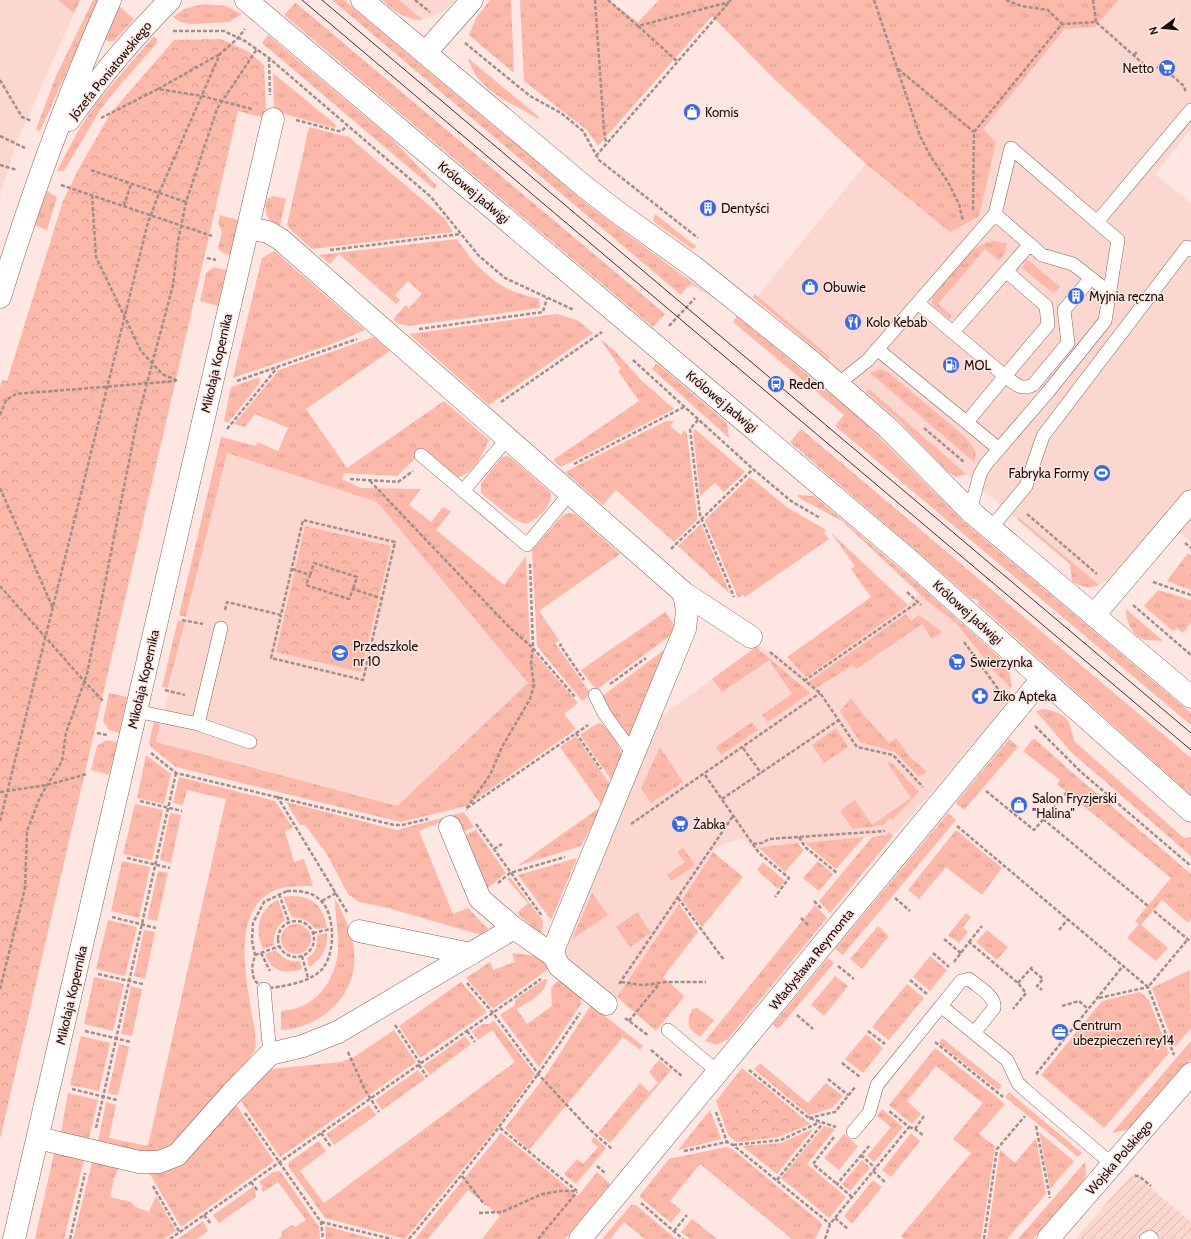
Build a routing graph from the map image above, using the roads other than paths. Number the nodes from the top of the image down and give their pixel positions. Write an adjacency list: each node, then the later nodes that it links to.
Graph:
1 (110, 0): 9 (street, Józefa Poniatowskiego)
2 (170, 0): 9 (street, Józefa Poniatowskiego)
3 (246, 0): 37 (street, Królowej Jadwigi)
4 (362, 0): 6 (street)
5 (472, 0): 6 (street)
6 (425, 53): 23 (street)
7 (1191, 110): 11 (lane)
8 (273, 112): 12 (street, Mikołaja Kopernika)
9 (53, 142): 18 (street, Józefa Poniatowskiego)
10 (995, 214): 11 (lane); 13 (lane); 19 (lane)
11 (1097, 222): 17 (lane)
12 (248, 228): 25 (street); 40 (street, Mikołaja Kopernika)
13 (1030, 244): 15 (lane); 16 (lane)
14 (1191, 250): 32 (lane)
15 (1006, 272): 20 (lane); 22 (lane)
16 (1091, 278): 17 (lane); 22 (lane)
17 (1110, 293): 26 (lane)
18 (0, 297)
19 (918, 303): 20 (lane); 21 (lane)
20 (953, 332): 22 (lane)
21 (877, 349): 23 (lane); 24 (lane)
22 (1005, 376): 24 (lane)
23 (838, 384): 31 (street)
24 (967, 422): 26 (lane)
25 (507, 439): 28 (lane); 29 (street)
26 (999, 449): 31 (lane)
27 (424, 458): 28 (lane)
28 (463, 491): 29 (lane)
29 (570, 493): 33 (street)
30 (1191, 500): 34 (street)
31 (970, 511): 32 (street)
32 (991, 528): 34 (street)
33 (684, 593): 36 (street); 43 (street)
34 (1094, 615): 39 (street)
35 (221, 628): 41 (lane)
36 (751, 637)
37 (1042, 679): 44 (street, Królowej Jadwigi); 56 (street, Władysława Reymonta)
38 (595, 695): 43 (lane)
39 (1191, 697)
40 (136, 711): 41 (lane); 59 (street, Mikołaja Kopernika)
41 (198, 724): 42 (lane)
42 (250, 742)
43 (634, 755): 48 (street)
44 (1191, 811)
45 (455, 819): 46 (street)
46 (514, 928): 48 (street); 49 (street)
47 (359, 931): 49 (street)
48 (557, 953): 51 (street)
49 (471, 954): 55 (street)
50 (264, 989): 55 (lane)
51 (599, 998)
52 (941, 1006): 54 (lane); 54 (lane); 58 (lane)
53 (668, 1030): 56 (lane)
54 (974, 1033): 60 (lane)
55 (270, 1054): 59 (street)
56 (724, 1064): 62 (street, Władysława Reymonta)
57 (1191, 1074): 60 (street, Wojska Polskiego)
58 (847, 1131)
59 (38, 1138): 61 (street, Mikołaja Kopernika)
60 (1112, 1165): 63 (street, Wojska Polskiego)
61 (14, 1239)
62 (580, 1239)
63 (1048, 1239)
64 (1146, 1239): 65 (lane)
65 (1152, 1239)

